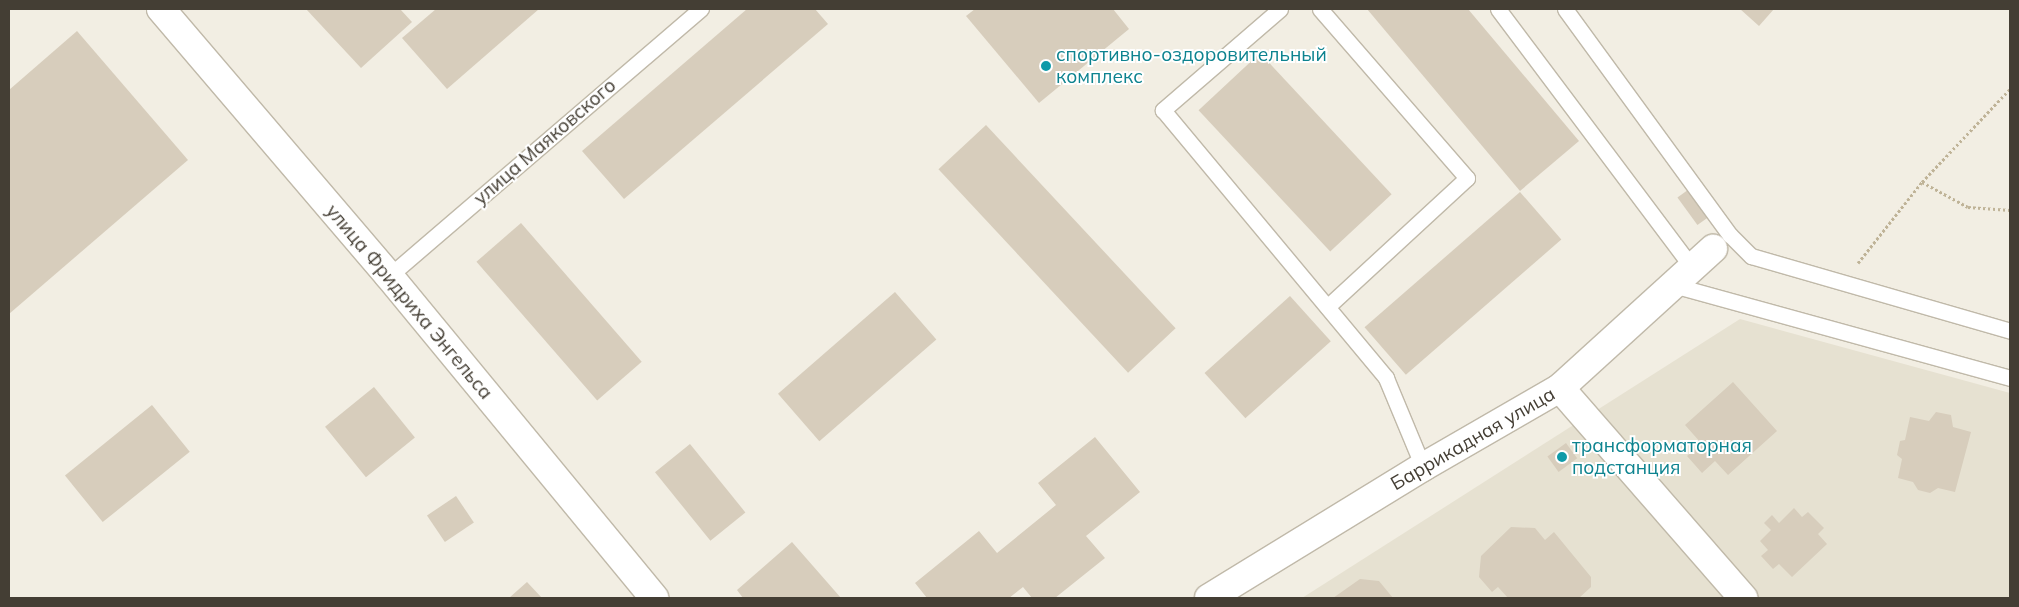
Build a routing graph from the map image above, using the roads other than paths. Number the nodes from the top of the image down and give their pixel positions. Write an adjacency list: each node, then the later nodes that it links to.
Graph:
1 (160, 9): 8 (street, улица Фридриха Энгельса)
2 (701, 9): 8 (lane, улица Маяковского)
3 (1280, 9): 10 (lane)
4 (1320, 9): 10 (lane)
5 (1498, 9): 9 (lane)
6 (1565, 9): 7 (lane)
7 (1722, 242): 9 (street, Баррикадная улица); 11 (lane)
8 (389, 276): 16 (street, улица Фридриха Энгельса)
9 (1682, 276): 12 (lane); 13 (street, Баррикадная улица)
10 (1327, 307): 14 (lane)
11 (2010, 330)
12 (2010, 378)
13 (1560, 388): 14 (street, Баррикадная улица); 18 (street)
14 (1423, 467): 15 (street, Баррикадная улица)
15 (1240, 590): 17 (street, Баррикадная улица)
16 (654, 598)
17 (1209, 598)
18 (1743, 598)

